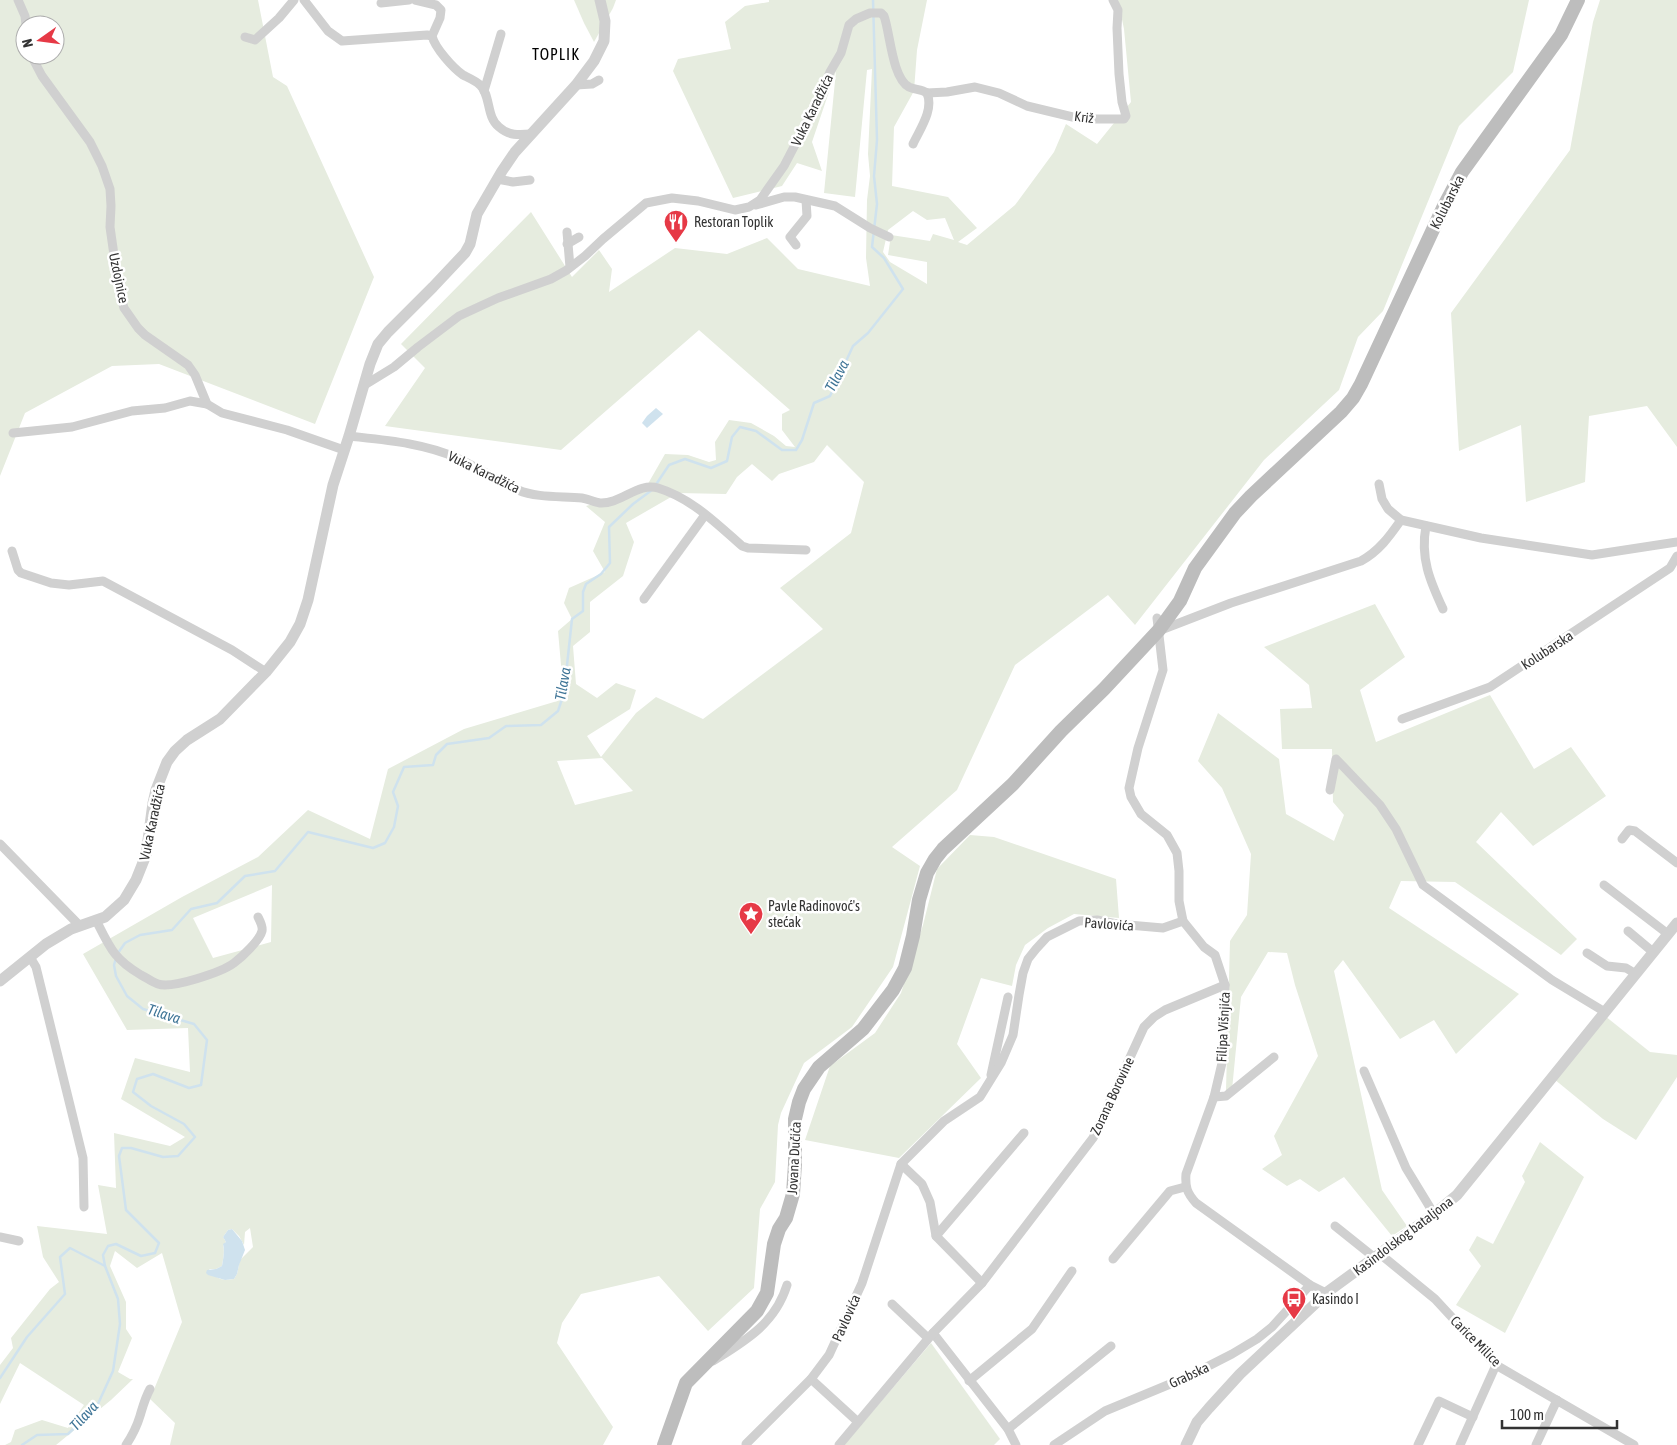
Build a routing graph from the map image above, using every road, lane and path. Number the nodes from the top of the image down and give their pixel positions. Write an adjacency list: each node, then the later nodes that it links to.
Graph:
1 (18, 0): 10 (street)
2 (294, 0): 13 (street)
3 (304, 0): 12 (street)
4 (409, 0): 9 (street)
5 (415, 0): 12 (street)
6 (600, 0): 16 (street, Vuka Karadžića)
7 (1113, 0): 18 (street, Križ)
8 (1578, 0): 46 (main road, Kolubarska)
9 (381, 3)
10 (25, 15)
11 (502, 34): 17 (street)
12 (432, 36): 17 (street)
13 (244, 37)
14 (36, 65): 32 (street, Uzdojnice)
15 (599, 80): 16 (street)
16 (576, 85): 19 (street, Vuka Karadžića)
17 (484, 91): 19 (street)
18 (927, 93): 20 (street); 24 (street, Vuka Karadžića)
19 (532, 134): 21 (street, Vuka Karadžića)
20 (913, 144)
21 (497, 179): 22 (street); 31 (street, Vuka Karadžića)
22 (530, 180)
23 (806, 200): 24 (street); 27 (street); 29 (street)
24 (749, 207): 30 (street)
25 (566, 232): 28 (street)
26 (579, 237): 28 (street)
27 (889, 237)
28 (568, 244): 30 (street)
29 (796, 246)
30 (570, 268): 31 (street)
31 (363, 386): 34 (street, Vuka Karadžića)
32 (207, 404): 33 (street); 35 (street)
33 (13, 433)
34 (349, 436): 35 (street, Vuka Karadžića); 37 (street, Vuka Karadžića)
35 (344, 450): 47 (street, Vuka Karadžića)
36 (1379, 484): 38 (street)
37 (706, 515): 41 (street, Vuka Karadžića); 44 (street)
38 (1401, 520): 39 (street); 46 (street)
39 (1426, 526): 40 (street); 45 (street)
40 (1677, 542)
41 (806, 550)
42 (12, 551): 47 (street)
43 (1677, 556): 48 (street, Kolubarska)
44 (644, 599)
45 (1443, 609)
46 (1158, 624): 56 (street, Filipa Višnjića); 93 (main road, Jovana Dučića)
47 (266, 672): 55 (street, Vuka Karadžića)
48 (1402, 719)
49 (1330, 790): 68 (street)
50 (1622, 838): 52 (street)
51 (0, 844): 58 (street)
52 (1677, 863)
53 (1604, 885): 60 (street)
54 (258, 917): 55 (street)
55 (96, 920): 58 (street, Vuka Karadžića)
56 (1184, 921): 66 (street, Filipa Višnjića); 71 (street, Pavlovića)
57 (1677, 923): 60 (street, Kasindolskog bataljona)
58 (80, 926): 63 (street, Vuka Karadžića)
59 (1628, 930): 61 (street)
60 (1668, 934): 61 (street, Kasindolskog bataljona)
61 (1653, 952): 64 (street, Kasindolskog bataljona)
62 (1587, 953): 64 (street)
63 (30, 956): 65 (street, Vuka Karadžića); 76 (street)
64 (1636, 974): 68 (street, Kasindolskog bataljona)
65 (0, 981)
66 (1225, 985): 72 (street, Filipa Višnjića); 85 (street, Zorana Borovine)
67 (1008, 997): 71 (street, Pavlovića)
68 (1605, 1012): 77 (street, Kasindolskog bataljona)
69 (1274, 1057): 72 (street)
70 (1364, 1071): 77 (street)
71 (989, 1083): 74 (street, Pavlovića)
72 (1214, 1097): 75 (street, Filipa Višnjića)
73 (1024, 1133): 79 (street)
74 (901, 1164): 79 (street); 94 (street, Pavlovića)
75 (1185, 1187): 83 (street); 87 (street)
76 (84, 1208)
77 (1434, 1214): 82 (street, Kasindolskog bataljona)
78 (1335, 1226): 82 (street, Carice Milice)
79 (936, 1236): 85 (street)
80 (0, 1237): 81 (street)
81 (20, 1241)
82 (1377, 1256): 88 (street, Kasindolskog bataljona); 92 (street, Carice Milice)
83 (1113, 1259)
84 (1072, 1271): 95 (street)
85 (982, 1283): 90 (street, Zorana Borovine)
86 (787, 1285): 93 (street)
87 (1310, 1285): 88 (street); 107 (street, Grabska)
88 (1326, 1294): 108 (street, Kasindolskog bataljona)
89 (892, 1304): 90 (street)
90 (931, 1336): 95 (street); 99 (street, Zorana Borovine)
91 (1111, 1346): 100 (street)
92 (1496, 1364): 97 (street, Carice Milice); 98 (street)
93 (698, 1371): 104 (main road, Jovana Dučića)
94 (811, 1379): 99 (street); 102 (street, Pavlovića)
95 (969, 1381): 100 (street)
96 (150, 1390): 103 (street)
97 (1557, 1400): 101 (street, Carice Milice); 111 (street)
98 (1473, 1417): 109 (street); 110 (street)
99 (858, 1422): 105 (street, Zorana Borovine)
100 (1008, 1430): 106 (street)
101 (1620, 1442): 112 (street, Carice Milice)
102 (746, 1444)
103 (126, 1445)
104 (664, 1445)
105 (839, 1445)
106 (1016, 1445)
107 (1054, 1445)
108 (1186, 1445)
109 (1418, 1445)
110 (1460, 1445)
111 (1536, 1445)
112 (1634, 1445)

